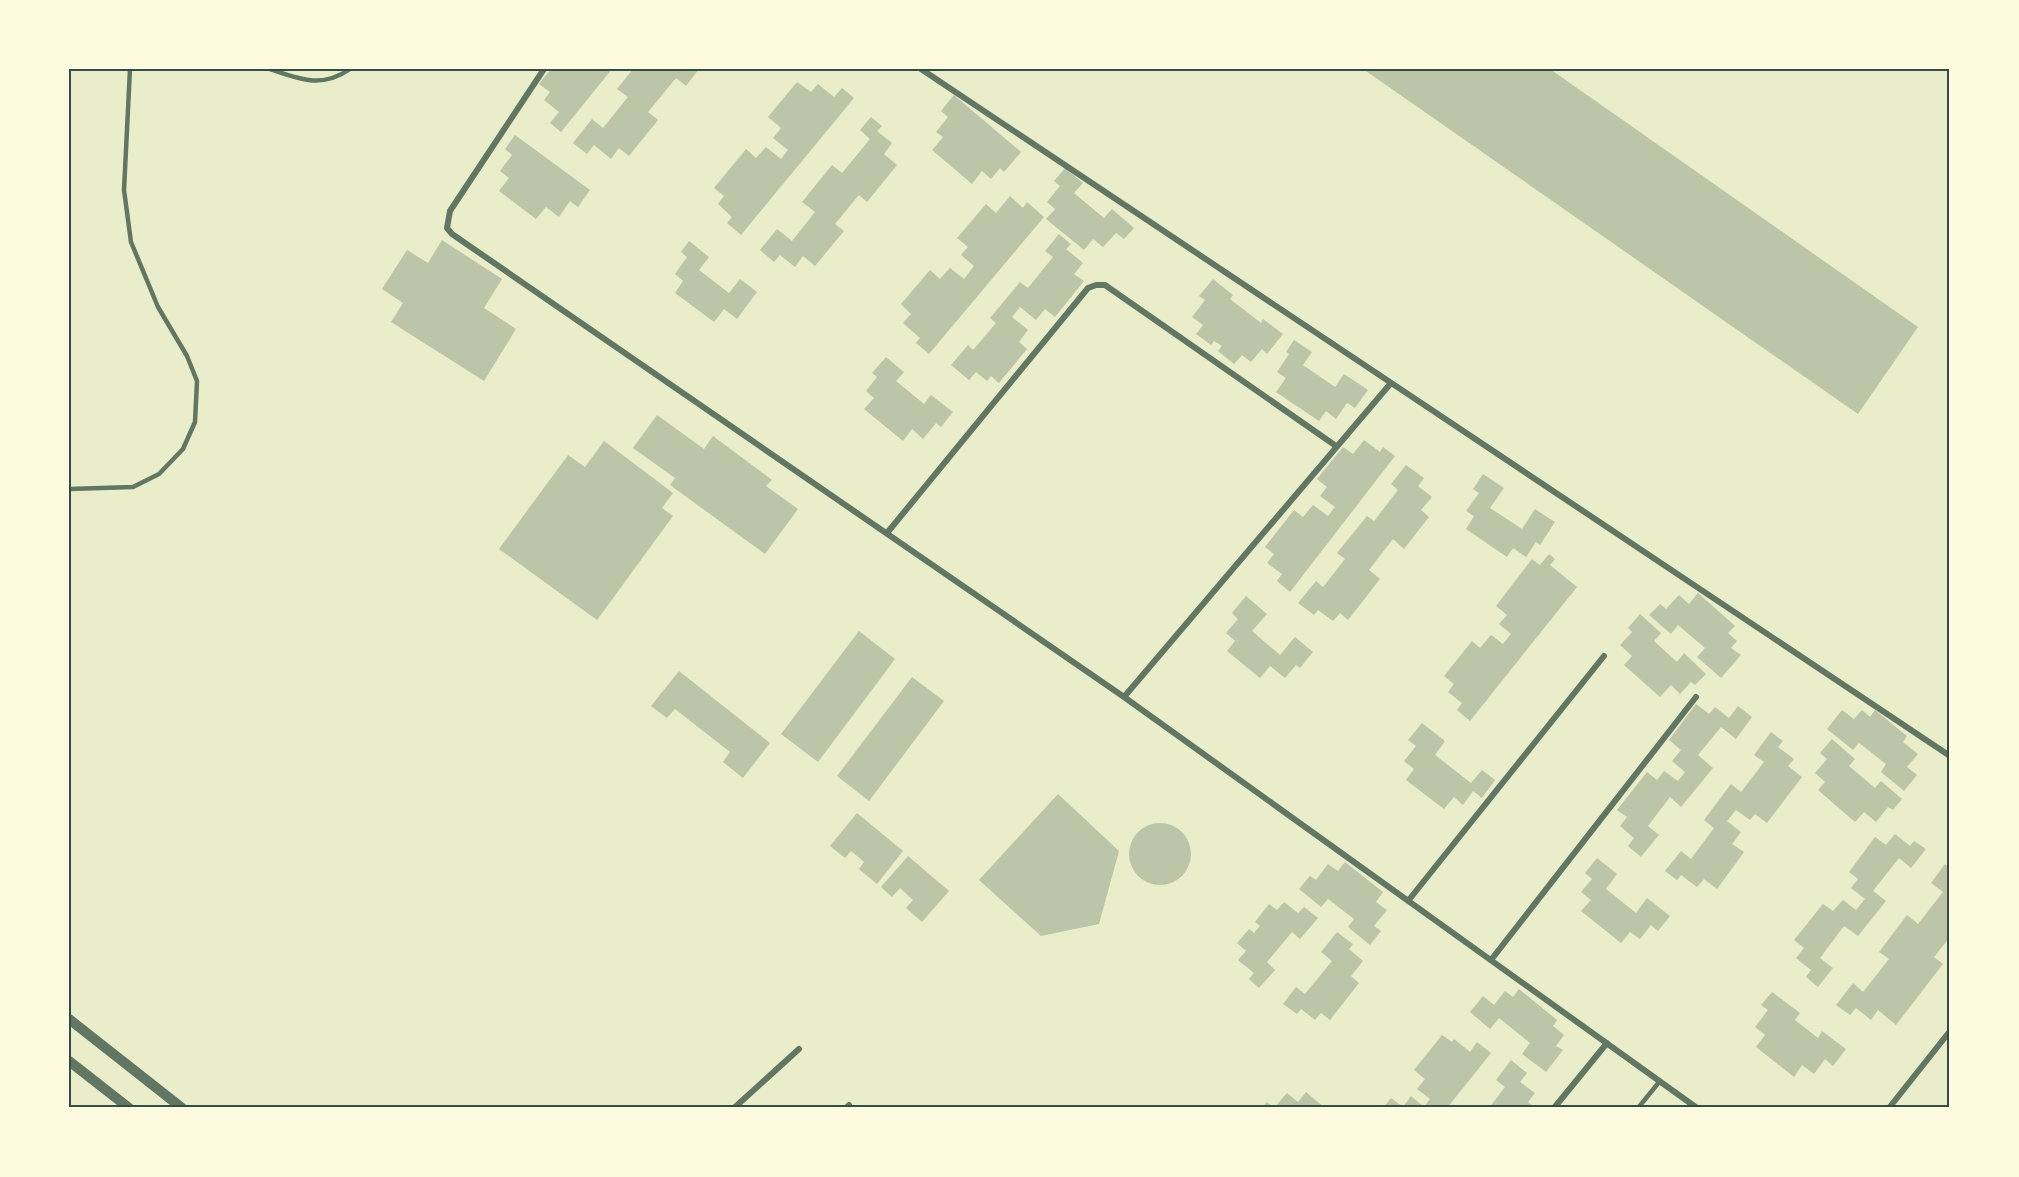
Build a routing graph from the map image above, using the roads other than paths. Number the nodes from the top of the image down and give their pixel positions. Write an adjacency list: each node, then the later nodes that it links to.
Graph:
1 (130, 69): 8 (lane)
2 (270, 69): 3 (lane)
3 (350, 69)
4 (544, 69): 9 (street)
5 (921, 69): 6 (street)
6 (1391, 383): 7 (street); 13 (street)
7 (1336, 446): 9 (street); 11 (street)
8 (69, 489)
9 (887, 533): 11 (street)
10 (1604, 656): 14 (street)
11 (1124, 697): 14 (street)
12 (1696, 697): 15 (street)
13 (1950, 756)
14 (1408, 901): 15 (street)
15 (1491, 960): 18 (street)
16 (69, 1019): 23 (street)
17 (1950, 1031): 28 (street)
18 (1607, 1043): 21 (street); 25 (street)
19 (799, 1049): 24 (street)
20 (69, 1061): 22 (street)
21 (1660, 1081): 26 (lane); 27 (street)
22 (129, 1108)
23 (182, 1108)
24 (734, 1108)
25 (1554, 1108)
26 (1638, 1108)
27 (1697, 1108)
28 (1888, 1108)

